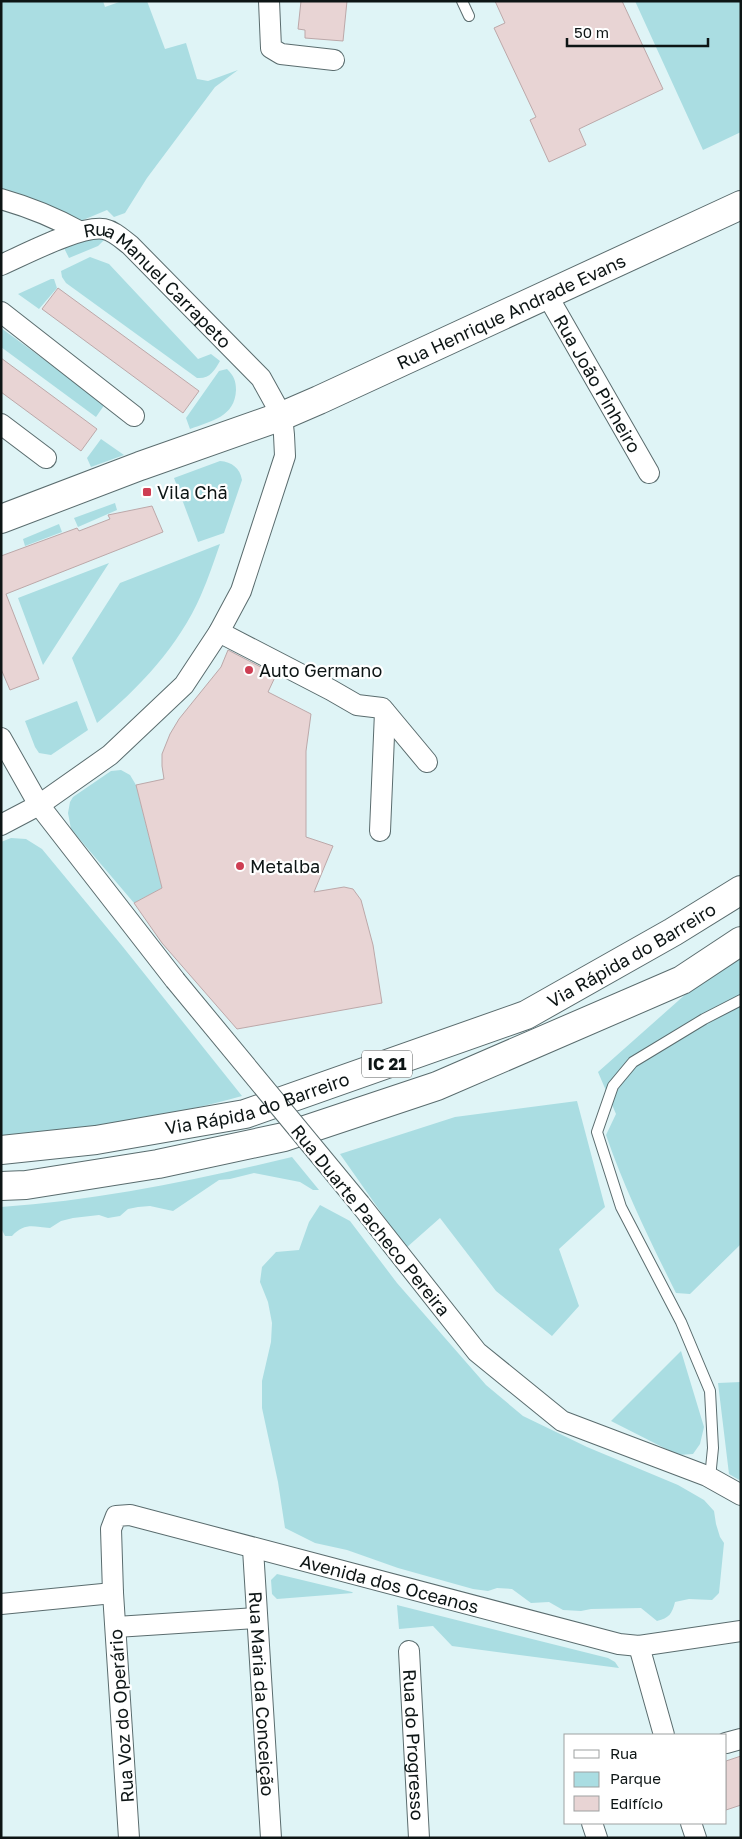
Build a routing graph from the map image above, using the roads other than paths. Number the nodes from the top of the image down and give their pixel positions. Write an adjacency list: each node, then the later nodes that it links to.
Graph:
1 (269, 1): 4 (street)
2 (462, 1): 3 (lane)
3 (469, 16)
4 (334, 60)
5 (1, 199): 7 (street)
6 (741, 205): 9 (main road, Rua Henrique Andrade Evans)
7 (79, 232): 8 (street, Rua Manuel Carrapeto); 12 (street, Rua Manuel Carrapeto)
8 (1, 265)
9 (547, 295): 12 (main road, Rua Henrique Andrade Evans); 15 (street, Rua João Pinheiro)
10 (1, 312): 11 (street)
11 (134, 416)
12 (282, 416): 16 (main road, Rua Henrique Andrade Evans); 17 (street)
13 (1, 424): 14 (street)
14 (46, 458)
15 (649, 473)
16 (1, 519)
17 (219, 632): 18 (street); 21 (street)
18 (385, 712): 20 (street); 23 (street)
19 (1, 738): 21 (street, Rua Duarte Pacheco Pereira)
20 (427, 762)
21 (39, 805): 22 (street); 29 (street, Rua Duarte Pacheco Pereira, bridge)
22 (1, 825)
23 (380, 831)
24 (741, 890): 27 (main road, Via Rápida do Barreiro / IC 21)
25 (741, 941): 28 (main road, Via Rápida do Barreiro / IC 21)
26 (741, 1000): 29 (lane)
27 (1, 1150)
28 (1, 1186)
29 (710, 1478): 30 (street, Rua Duarte Pacheco Pereira)
30 (741, 1495)
31 (253, 1548): 32 (street, Avenida dos Oceanos); 34 (street, Rua Maria da Conceição); 37 (street, Avenida dos Oceanos)
32 (113, 1593): 33 (street); 35 (street, Rua Voz do Operário)
33 (1, 1604)
34 (257, 1618): 35 (street); 45 (street, Rua Maria da Conceição)
35 (116, 1628): 44 (street, Rua Voz do Operário)
36 (741, 1631): 37 (street, Avenida dos Oceanos)
37 (639, 1646): 39 (street)
38 (409, 1651): 46 (street, Rua do Progresso)
39 (664, 1734)
40 (741, 1739): 41 (street)
41 (727, 1743)
42 (592, 1824): 47 (street)
43 (691, 1824): 48 (street)
44 (129, 1838)
45 (271, 1838)
46 (419, 1838)
47 (597, 1838)
48 (696, 1838)

